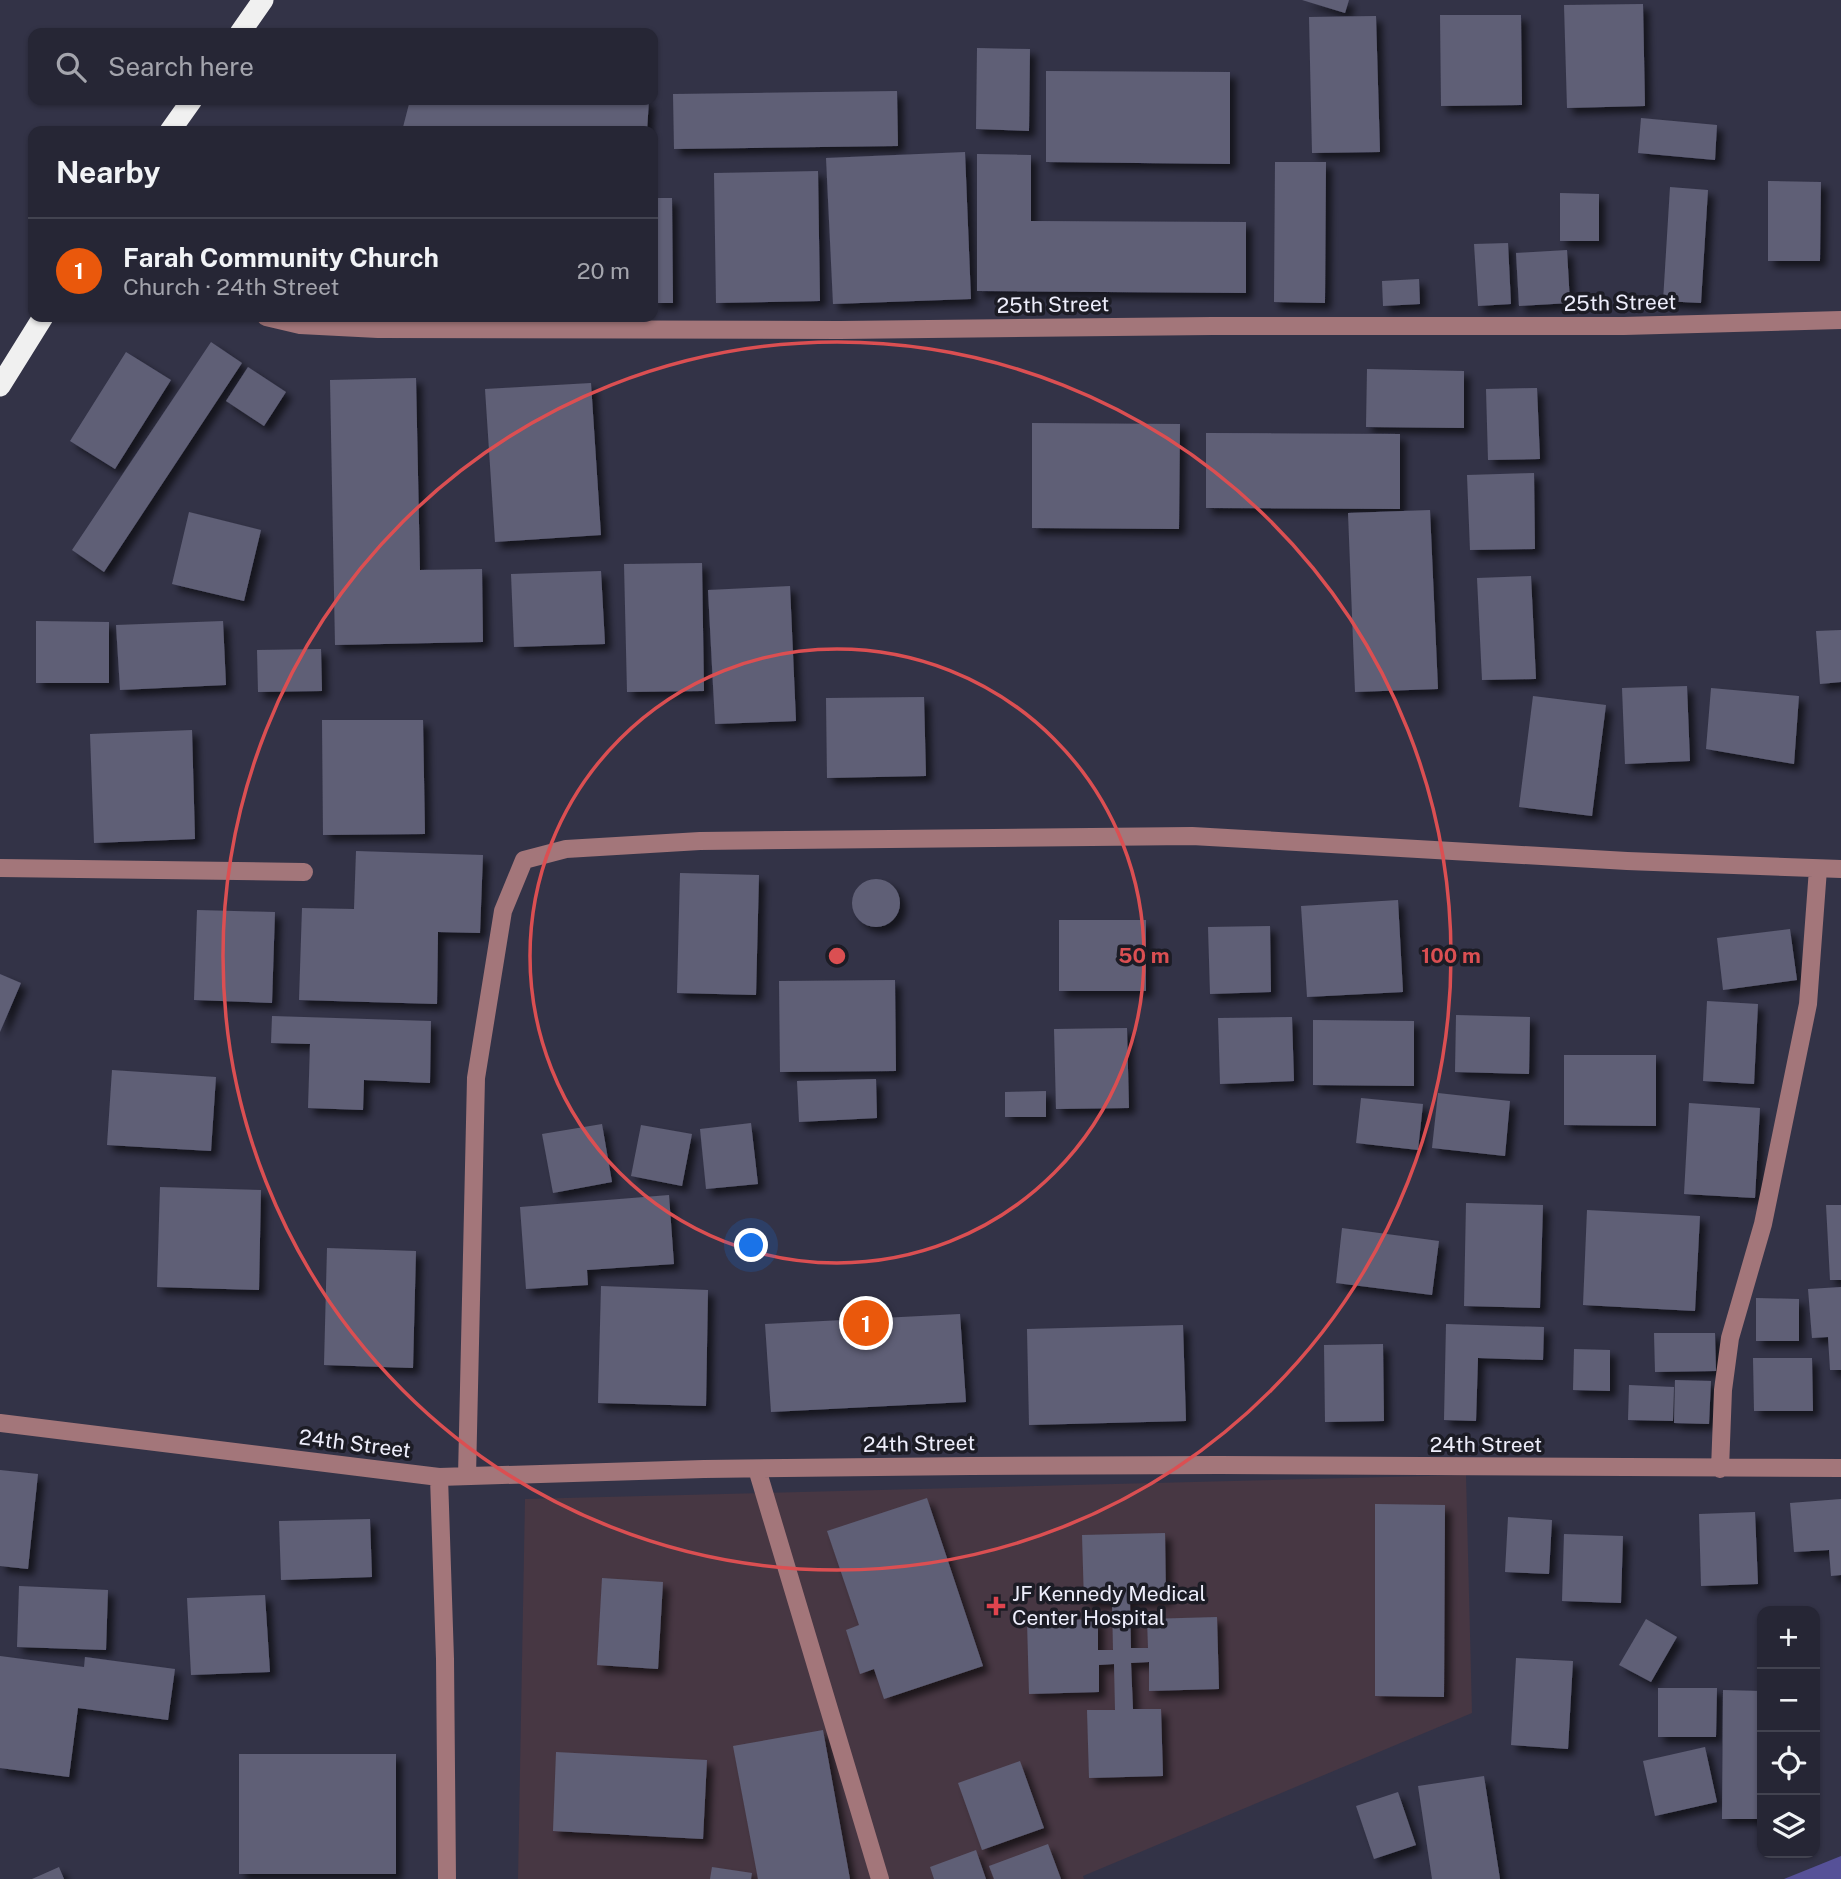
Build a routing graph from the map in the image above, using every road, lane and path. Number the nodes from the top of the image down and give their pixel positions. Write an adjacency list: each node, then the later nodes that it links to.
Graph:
1 (263, 0): 2 (highway)
2 (243, 28)
3 (188, 105): 4 (highway)
4 (174, 126)
5 (1841, 320): 7 (street, 25th Street)
6 (40, 322): 8 (highway)
7 (287, 322)
8 (0, 386)
9 (0, 868): 12 (street)
10 (1818, 869): 11 (street); 16 (street); 17 (street)
11 (1841, 869)
12 (304, 872)
13 (0, 1423): 18 (street, 24th Street)
14 (1841, 1468): 16 (street, 24th Street)
15 (757, 1469): 16 (street, 24th Street); 17 (street, 24th Street); 20 (street)
16 (1720, 1469)
17 (467, 1476): 18 (street, 24th Street)
18 (439, 1477): 19 (street)
19 (447, 1879)
20 (880, 1879)

